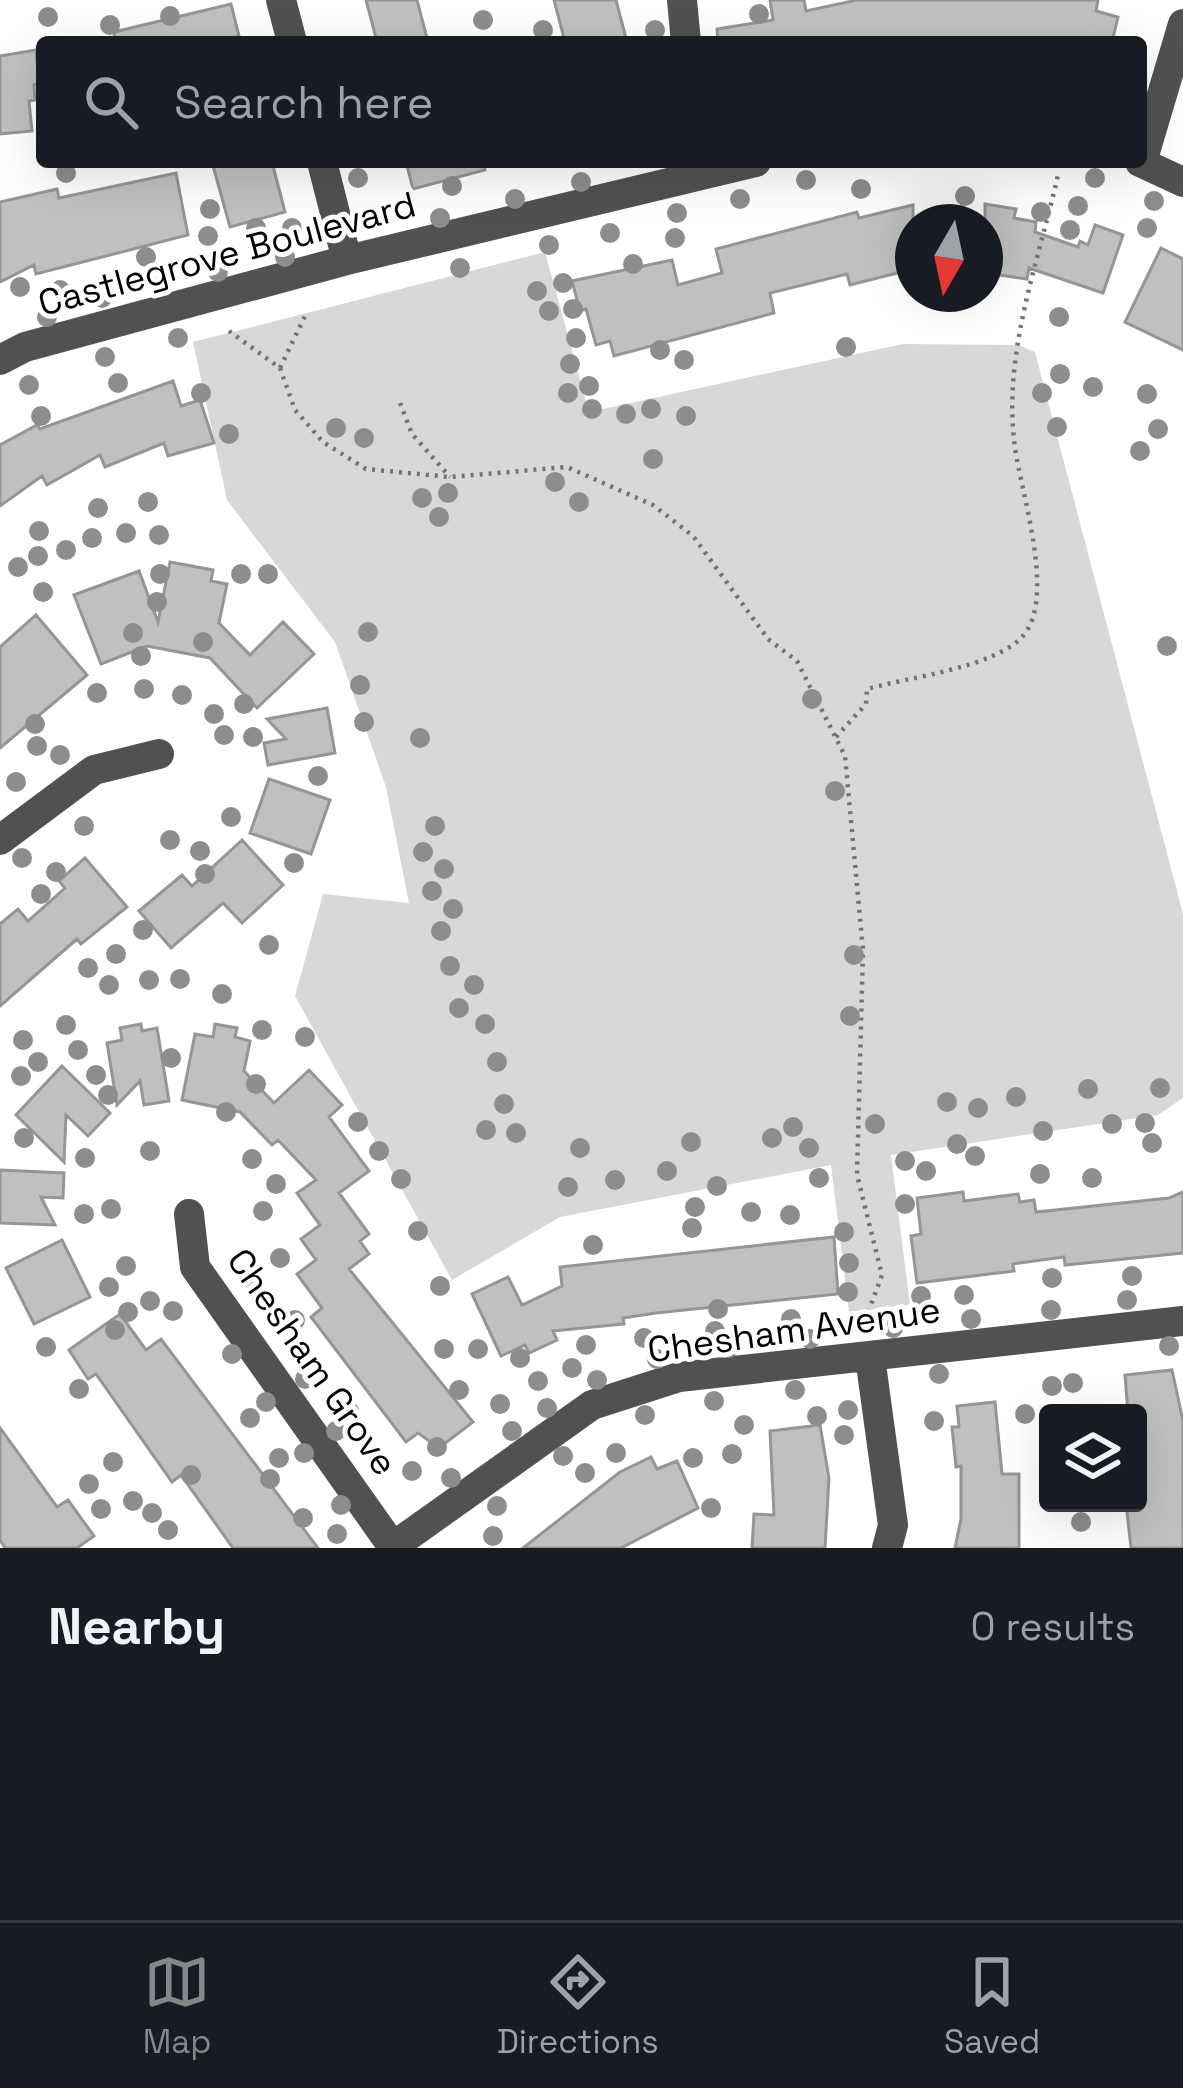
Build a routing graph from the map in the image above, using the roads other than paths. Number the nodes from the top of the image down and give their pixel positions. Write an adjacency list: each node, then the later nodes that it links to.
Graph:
1 (281, 0): 4 (street)
2 (682, 0): 5 (street)
3 (1183, 24): 6 (street)
4 (290, 36)
5 (685, 36)
6 (1147, 142)
7 (1147, 165): 10 (street)
8 (324, 168): 11 (street)
9 (709, 168): 11 (street, Castlegrove Boulevard)
10 (1183, 182)
11 (347, 260): 12 (street, Castlegrove Boulevard)
12 (0, 359)
13 (159, 754): 14 (street)
14 (0, 840)
15 (189, 1214): 18 (street, Chesham Grove)
16 (1183, 1322): 17 (street, Chesham Avenue)
17 (870, 1357): 18 (street, Chesham Avenue); 19 (street)
18 (392, 1547)
19 (887, 1548)

